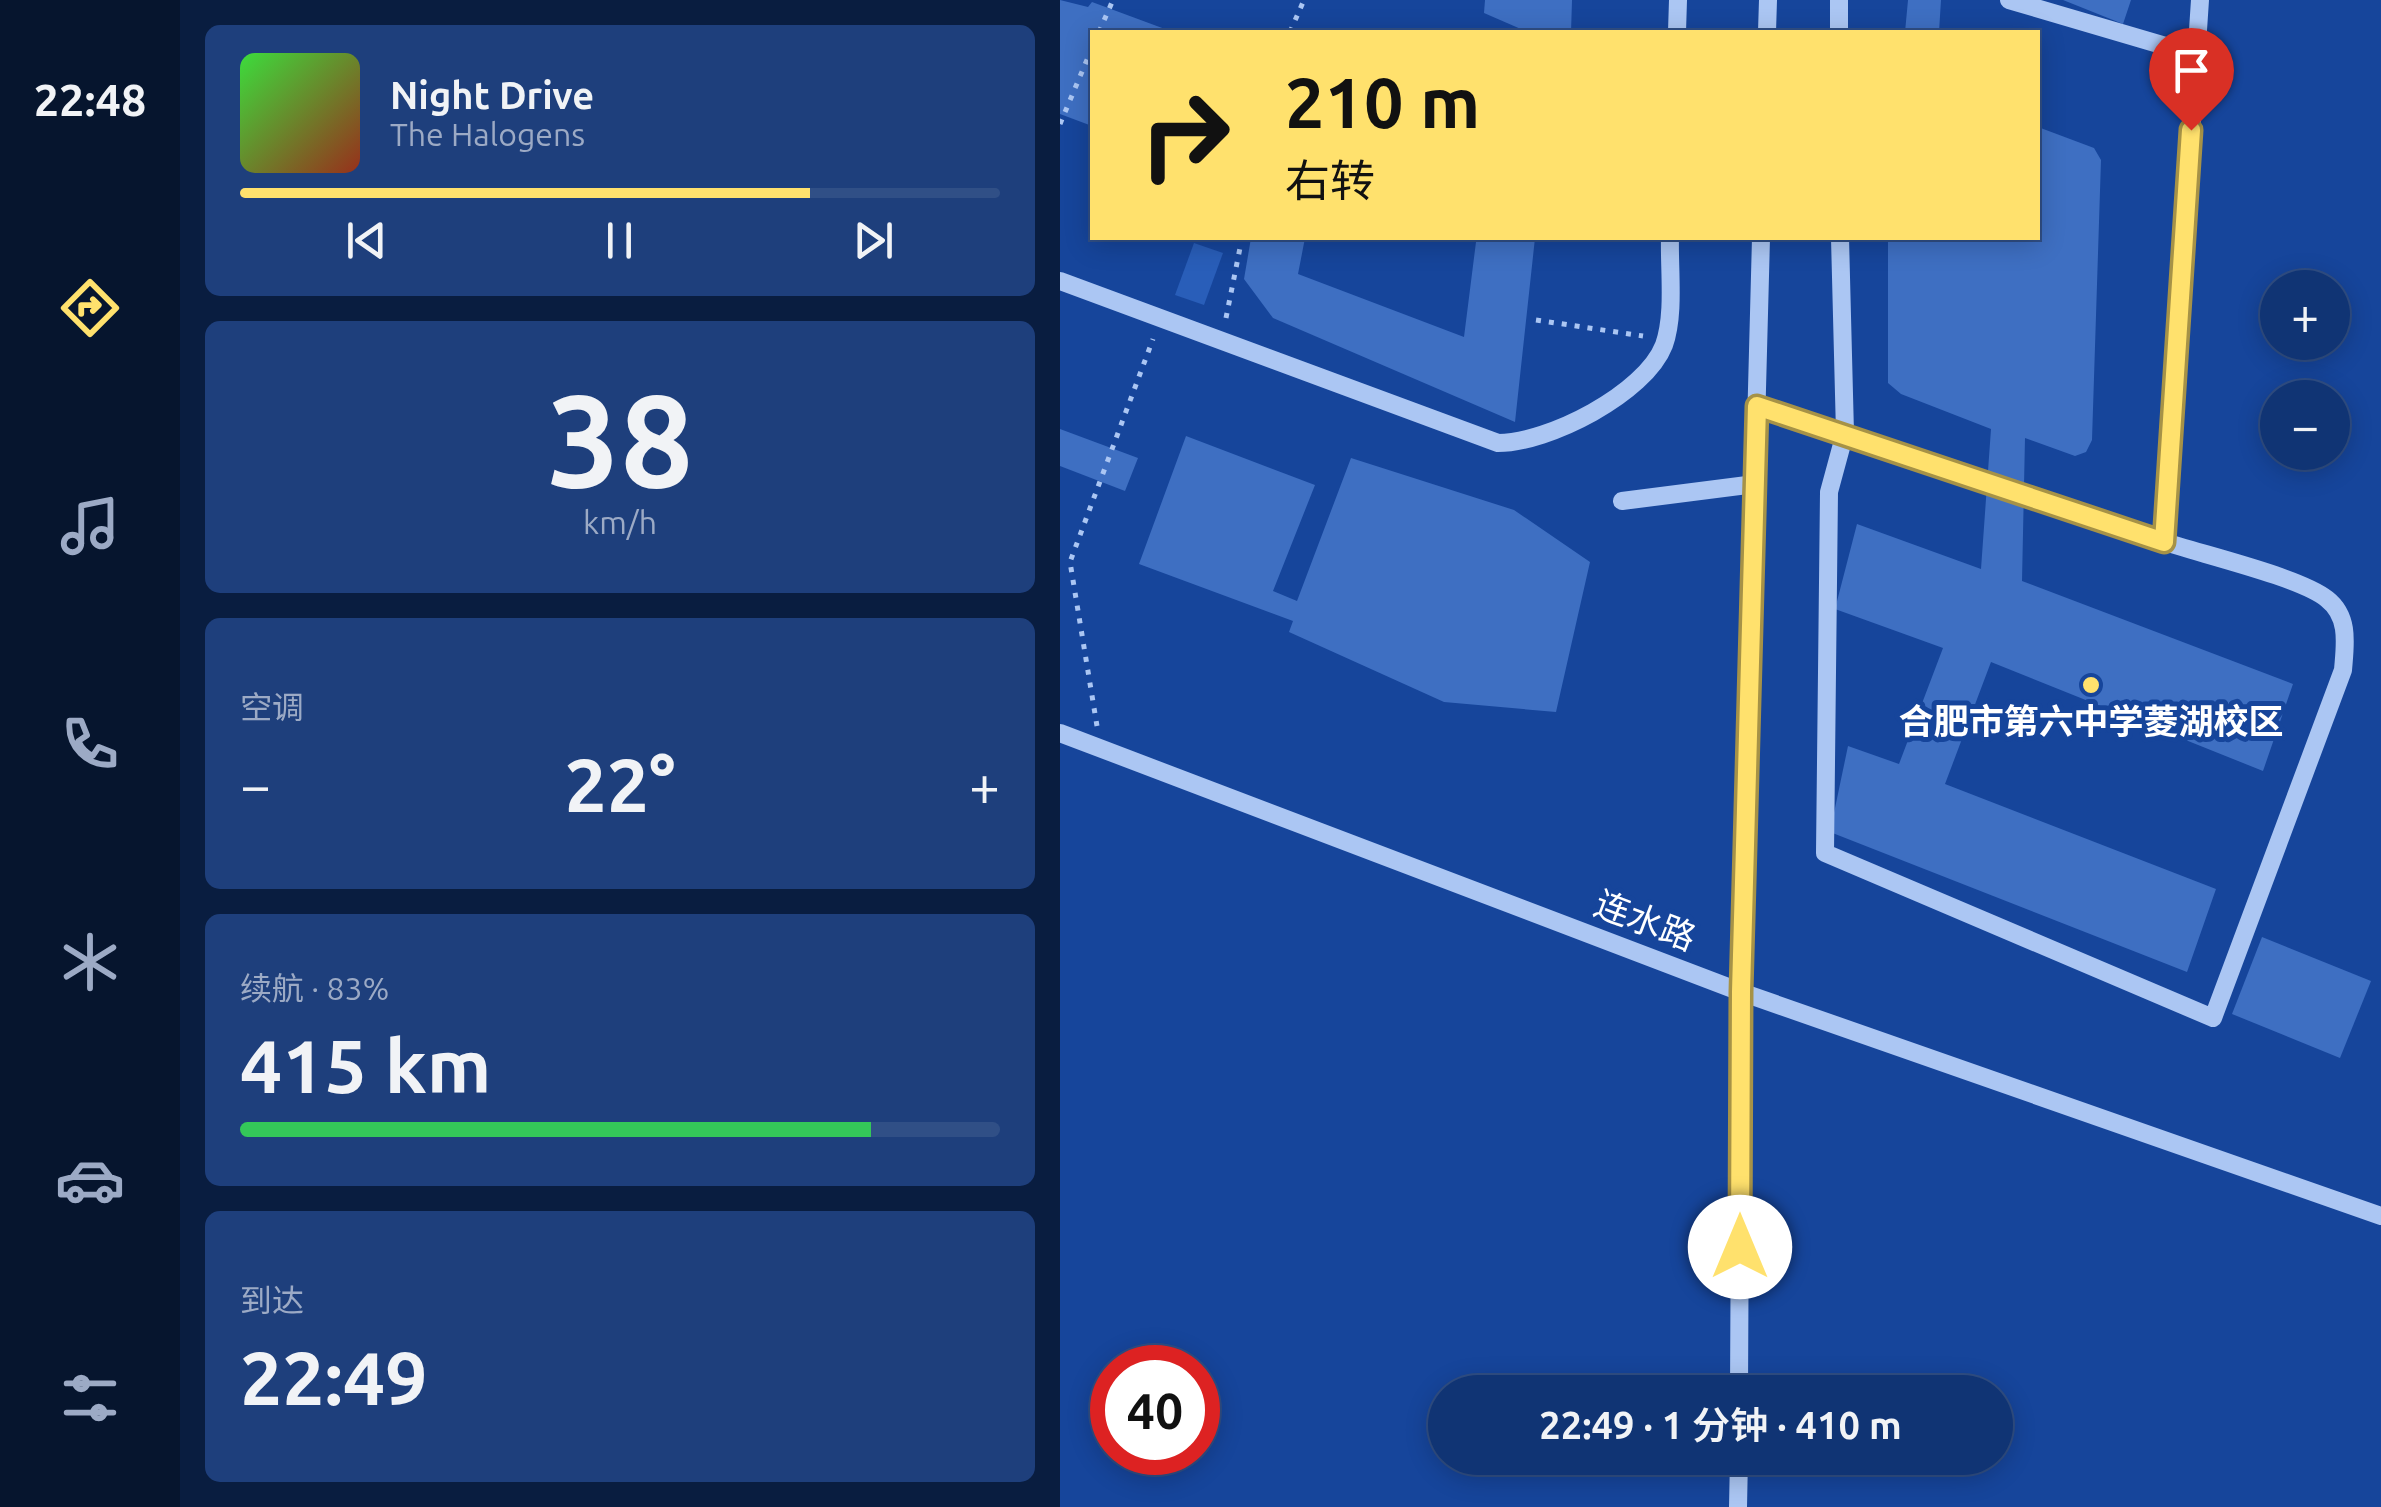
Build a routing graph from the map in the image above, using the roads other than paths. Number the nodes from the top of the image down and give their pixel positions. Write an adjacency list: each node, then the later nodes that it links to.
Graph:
1 (1678, 0): 6 (street)
2 (1768, 0): 7 (street)
3 (1839, 0): 8 (street)
4 (2008, 0): 9 (street)
5 (2200, 0): 9 (street)
6 (1677, 30)
7 (1767, 30)
8 (1839, 30)
9 (2196, 55): 18 (street)
10 (1670, 240): 13 (street)
11 (1762, 240): 14 (street)
12 (1840, 240): 15 (street)
13 (1060, 280)
14 (1757, 406): 15 (street); 16 (street)
15 (1845, 434): 18 (street); 18 (street)
16 (1755, 484): 17 (street); 20 (street)
17 (1622, 501)
18 (2164, 542)
19 (1060, 733): 20 (street, 连水路)
20 (1741, 992): 21 (street, 连水路); 22 (street)
21 (2381, 1216)
22 (1739, 1375)
23 (1738, 1475): 24 (street)
24 (1738, 1507)

